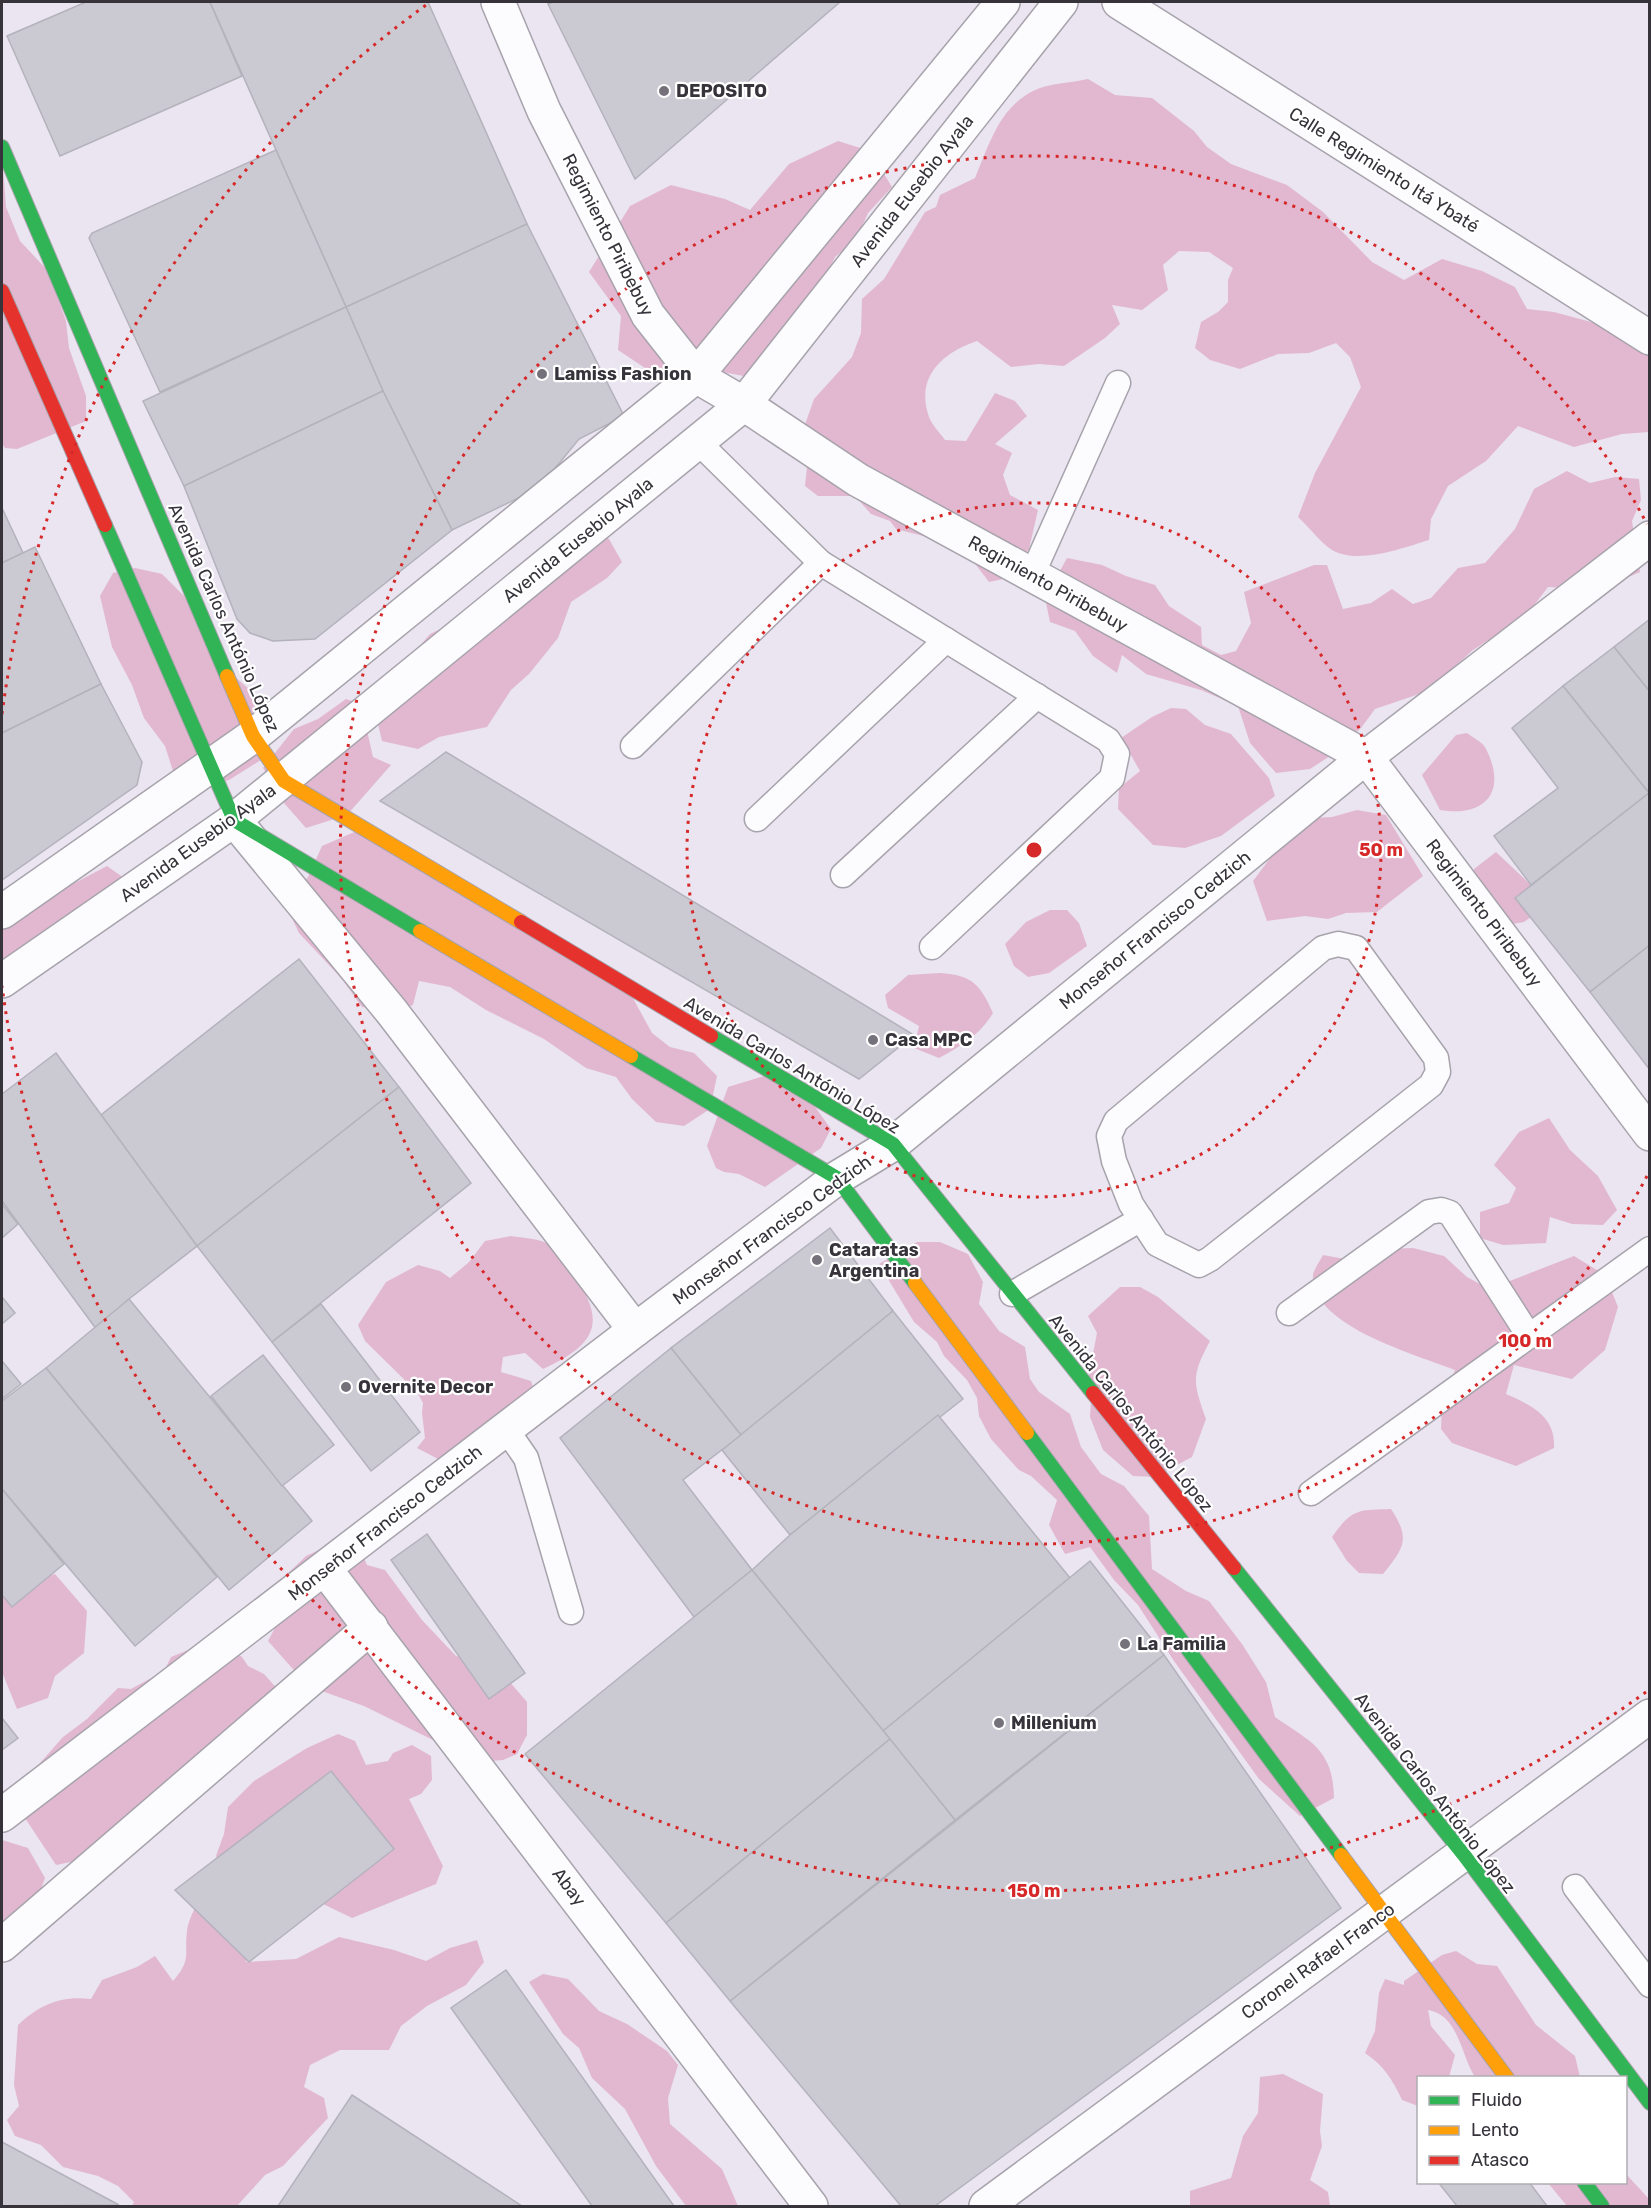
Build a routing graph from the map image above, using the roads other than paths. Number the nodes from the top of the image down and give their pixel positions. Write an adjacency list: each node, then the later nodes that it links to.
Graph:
1 (498, 2): 8 (street, Regimiento Piribebuy)
2 (1003, 2): 8 (street)
3 (1061, 2): 10 (street, Avenida Eusebio Ayala)
4 (1119, 2): 7 (street, Calle Regimiento Itá Ybaté)
5 (2, 147): 17 (main road, Avenida Carlos António López)
6 (2, 291): 20 (main road)
7 (1650, 338)
8 (696, 376): 10 (street, Regimiento Piribebuy); 17 (street)
9 (1118, 383): 14 (lane)
10 (744, 404): 11 (street, Avenida Eusebio Ayala); 14 (street, Regimiento Piribebuy)
11 (698, 442): 13 (lane); 21 (street, Avenida Eusebio Ayala)
12 (1650, 538): 19 (street, Monseñor Francisco Cedzich)
13 (821, 563): 15 (lane); 18 (lane)
14 (1032, 575): 19 (street, Regimiento Piribebuy)
15 (945, 640): 16 (lane); 22 (lane)
16 (1037, 696): 24 (lane); 26 (lane)
17 (253, 736): 20 (street); 21 (main road, Avenida Carlos António López)
18 (633, 746)
19 (1366, 757): 28 (street, Regimiento Piribebuy); 29 (street, Monseñor Francisco Cedzich)
20 (210, 768): 23 (main road); 25 (street)
21 (284, 781): 23 (street, Avenida Eusebio Ayala); 29 (main road, Avenida Carlos António López)
22 (757, 819)
23 (234, 820): 27 (street, Avenida Eusebio Ayala); 30 (main road); 35 (street)
24 (843, 875)
25 (2, 912)
26 (932, 947)
27 (2, 981)
28 (1650, 1134)
29 (893, 1144): 30 (street, Monseñor Francisco Cedzich); 33 (main road, Avenida Carlos António López)
30 (837, 1179): 35 (street, Monseñor Francisco Cedzich); 46 (main road)
31 (1141, 1219): 31 (lane); 33 (lane)
32 (1650, 1250): 36 (lane)
33 (1012, 1294): 44 (main road, Avenida Carlos António López)
34 (1289, 1313): 36 (lane)
35 (635, 1330): 37 (street, Monseñor Francisco Cedzich)
36 (1529, 1336): 38 (lane)
37 (506, 1430): 39 (street, Monseñor Francisco Cedzich); 40 (lane)
38 (1311, 1493)
39 (325, 1569): 41 (street, Abay); 43 (street, Monseñor Francisco Cedzich)
40 (571, 1612)
41 (371, 1627): 47 (street); 52 (street, Abay)
42 (1650, 1716): 44 (street, Coronel Rafael Franco)
43 (2, 1815)
44 (1464, 1855): 46 (street, Coronel Rafael Franco); 50 (main road, Avenida Carlos António López)
45 (1575, 1887): 48 (lane)
46 (1386, 1911): 49 (main road); 53 (street, Coronel Rafael Franco)
47 (2, 1945)
48 (1650, 1985)
49 (1506, 2076)
50 (1650, 2103)
51 (1586, 2184): 54 (main road)
52 (811, 2206)
53 (986, 2206)
54 (1602, 2206)

